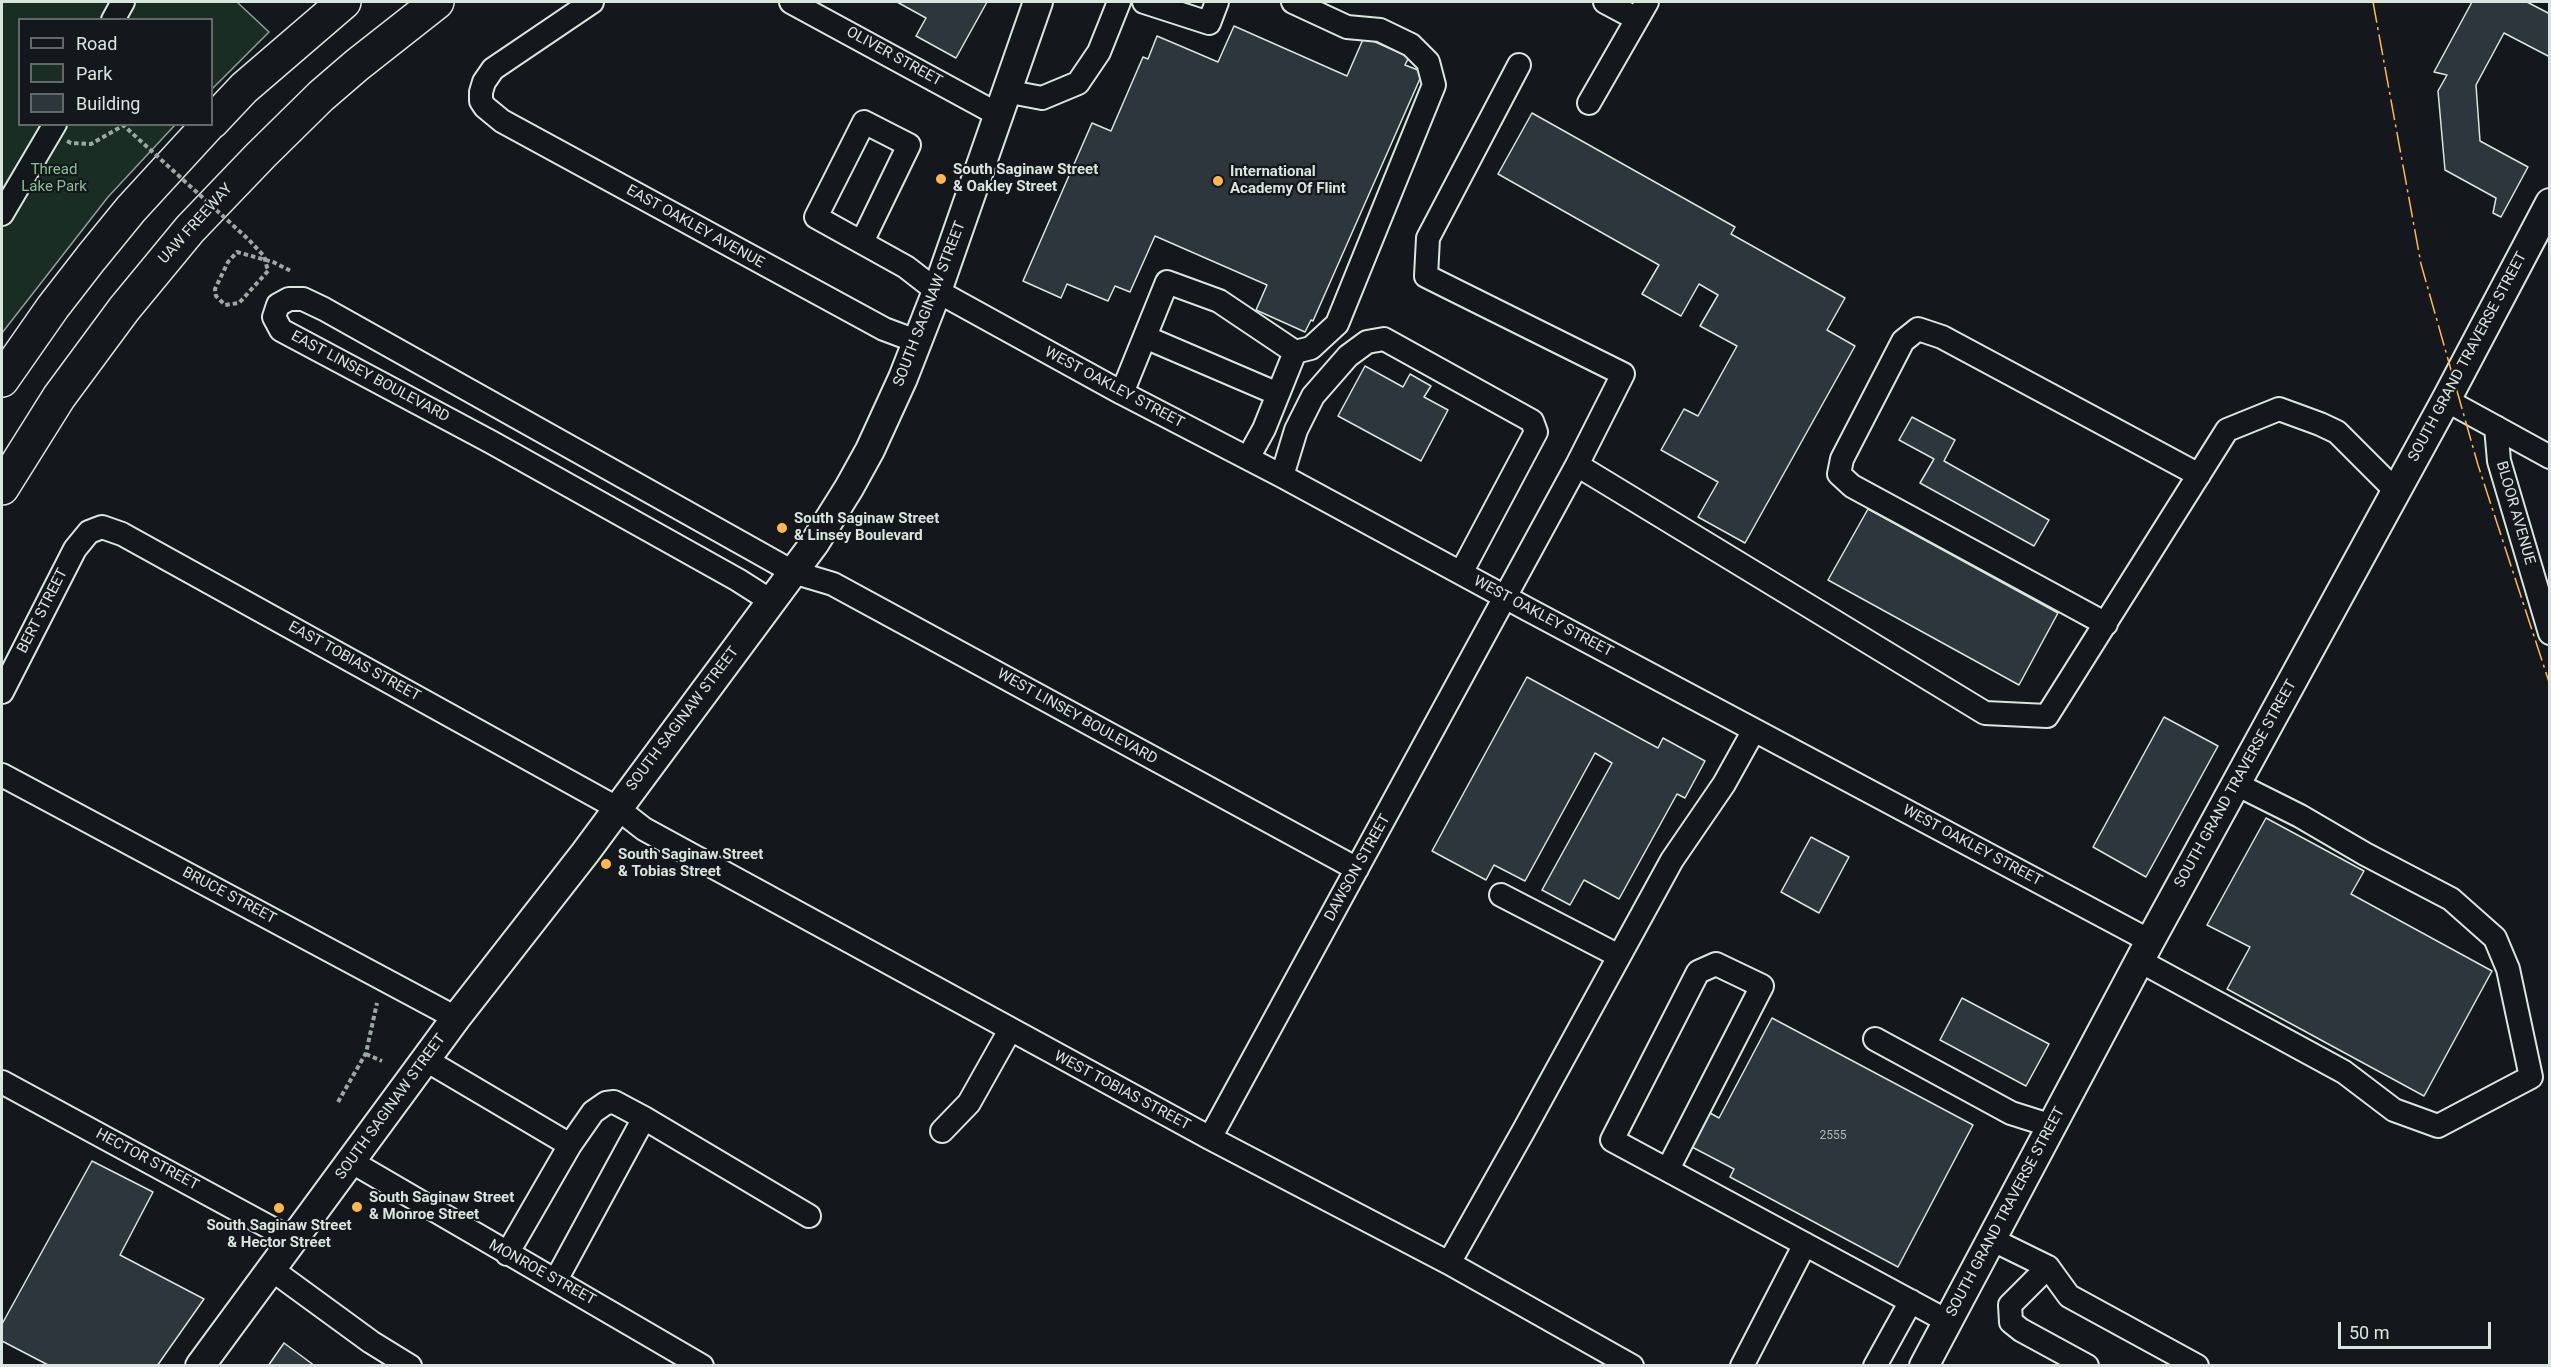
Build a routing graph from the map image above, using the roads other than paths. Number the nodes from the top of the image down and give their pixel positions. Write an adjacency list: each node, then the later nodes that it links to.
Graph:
1 (123, 2): 13 (street)
2 (344, 2): 17 (highway)
3 (437, 2): 39 (highway, UAW FREEWAY)
4 (592, 2): 24 (street, EAST OAKLEY AVENUE)
5 (791, 2): 15 (street, OLIVER STREET)
6 (1038, 2): 15 (main road, SOUTH SAGINAW STREET)
7 (1119, 2): 15 (street, OLIVER STREET)
8 (1144, 2): 9 (street)
9 (1217, 2)
10 (1293, 2): 26 (street)
11 (1605, 2): 12 (street)
12 (1642, 10): 16 (street)
13 (114, 18)
14 (1519, 65): 36 (street, DAWSON STREET)
15 (1001, 102): 23 (main road, SOUTH SAGINAW STREET)
16 (1589, 103)
17 (213, 120)
18 (207, 126): 27 (highway)
19 (53, 128): 21 (street)
20 (2550, 203): 30 (main road, SOUTH GRAND TRAVERSE STREET)
21 (2, 214)
22 (862, 242): 22 (street, WEST OAKLEY STREET); 23 (street, WEST OAKLEY STREET)
23 (937, 291): 24 (main road, SOUTH SAGINAW STREET); 28 (street, WEST OAKLEY STREET)
24 (916, 341): 42 (main road, SOUTH SAGINAW STREET)
25 (1144, 341): 26 (street); 28 (street); 29 (street)
26 (1295, 352): 29 (street)
27 (2, 380)
28 (1122, 393): 35 (street, WEST OAKLEY STREET)
29 (1278, 393): 35 (street)
30 (2446, 400): 32 (street); 40 (main road, SOUTH GRAND TRAVERSE STREET)
31 (508, 410): 33 (street); 33 (street, EAST LINSEY BOULEVARD); 42 (street, EAST LINSEY BOULEVARD)
32 (2496, 427): 34 (street); 47 (street, BLOOR AVENUE)
33 (491, 442): 45 (street, EAST LINSEY BOULEVARD)
34 (2550, 457)
35 (1248, 458): 38 (street, WEST OAKLEY STREET)
36 (1576, 465): 44 (street, DAWSON STREET); 46 (street)
37 (2199, 475): 40 (street); 46 (street); 46 (street)
38 (1282, 476): 43 (street, WEST OAKLEY STREET); 43 (street)
39 (2, 488)
40 (2396, 491): 51 (main road, SOUTH GRAND TRAVERSE STREET)
41 (89, 532): 48 (street, BERT STREET); 52 (street, EAST TOBIAS STREET)
42 (793, 572): 45 (main road, SOUTH SAGINAW STREET); 53 (street, WEST LINSEY BOULEVARD)
43 (1461, 573): 44 (street, WEST OAKLEY STREET)
44 (1506, 598): 49 (street, WEST OAKLEY STREET); 53 (street, DAWSON STREET)
45 (771, 601): 52 (main road, SOUTH SAGINAW STREET)
46 (2106, 624)
47 (2550, 633)
48 (2, 692)
49 (1754, 730): 55 (street, WEST OAKLEY STREET); 56 (street)
50 (2, 774): 57 (street, BRUCE STREET)
51 (2236, 784): 55 (main road, SOUTH GRAND TRAVERSE STREET); 55 (street, WEST OAKLEY STREET)
52 (617, 808): 57 (main road, SOUTH SAGINAW STREET); 58 (street, WEST TOBIAS STREET)
53 (1358, 869): 65 (street, DAWSON STREET)
54 (1501, 895): 56 (street)
55 (2145, 951): 63 (main road, SOUTH GRAND TRAVERSE STREET)
56 (1619, 956): 74 (street)
57 (456, 1018): 60 (main road, SOUTH SAGINAW STREET)
58 (1010, 1030): 64 (street); 65 (street, WEST TOBIAS STREET)
59 (1875, 1039): 63 (street)
60 (426, 1060): 66 (street); 67 (main road, SOUTH SAGINAW STREET)
61 (2, 1082): 71 (street, HECTOR STREET)
62 (644, 1118): 66 (street); 69 (street); 77 (street)
63 (2052, 1126): 70 (main road, SOUTH GRAND TRAVERSE STREET)
64 (942, 1131)
65 (1210, 1138): 74 (street, WEST TOBIAS STREET)
66 (570, 1145): 73 (street)
67 (352, 1162): 71 (main road, SOUTH SAGINAW STREET); 73 (street, MONROE STREET)
68 (1668, 1169): 68 (street); 72 (street)
69 (809, 1216)
70 (1991, 1239): 75 (street); 79 (main road, SOUTH GRAND TRAVERSE STREET)
71 (292, 1240): 76 (main road, SOUTH SAGINAW STREET)
72 (1805, 1244): 78 (street); 84 (street)
73 (507, 1254): 77 (street, MONROE STREET)
74 (1449, 1263): 83 (street, WEST TOBIAS STREET)
75 (2048, 1267): 87 (street); 88 (street)
76 (271, 1269): 80 (main road, SOUTH SAGINAW STREET); 81 (street)
77 (556, 1280): 82 (street, MONROE STREET)
78 (1911, 1301): 79 (street); 85 (street)
79 (1947, 1322): 86 (main road, SOUTH GRAND TRAVERSE STREET)
80 (200, 1365)
81 (410, 1365)
82 (702, 1365)
83 (1632, 1365)
84 (1742, 1365)
85 (1875, 1365)
86 (1924, 1365)
87 (2087, 1365)
88 (2197, 1365)

